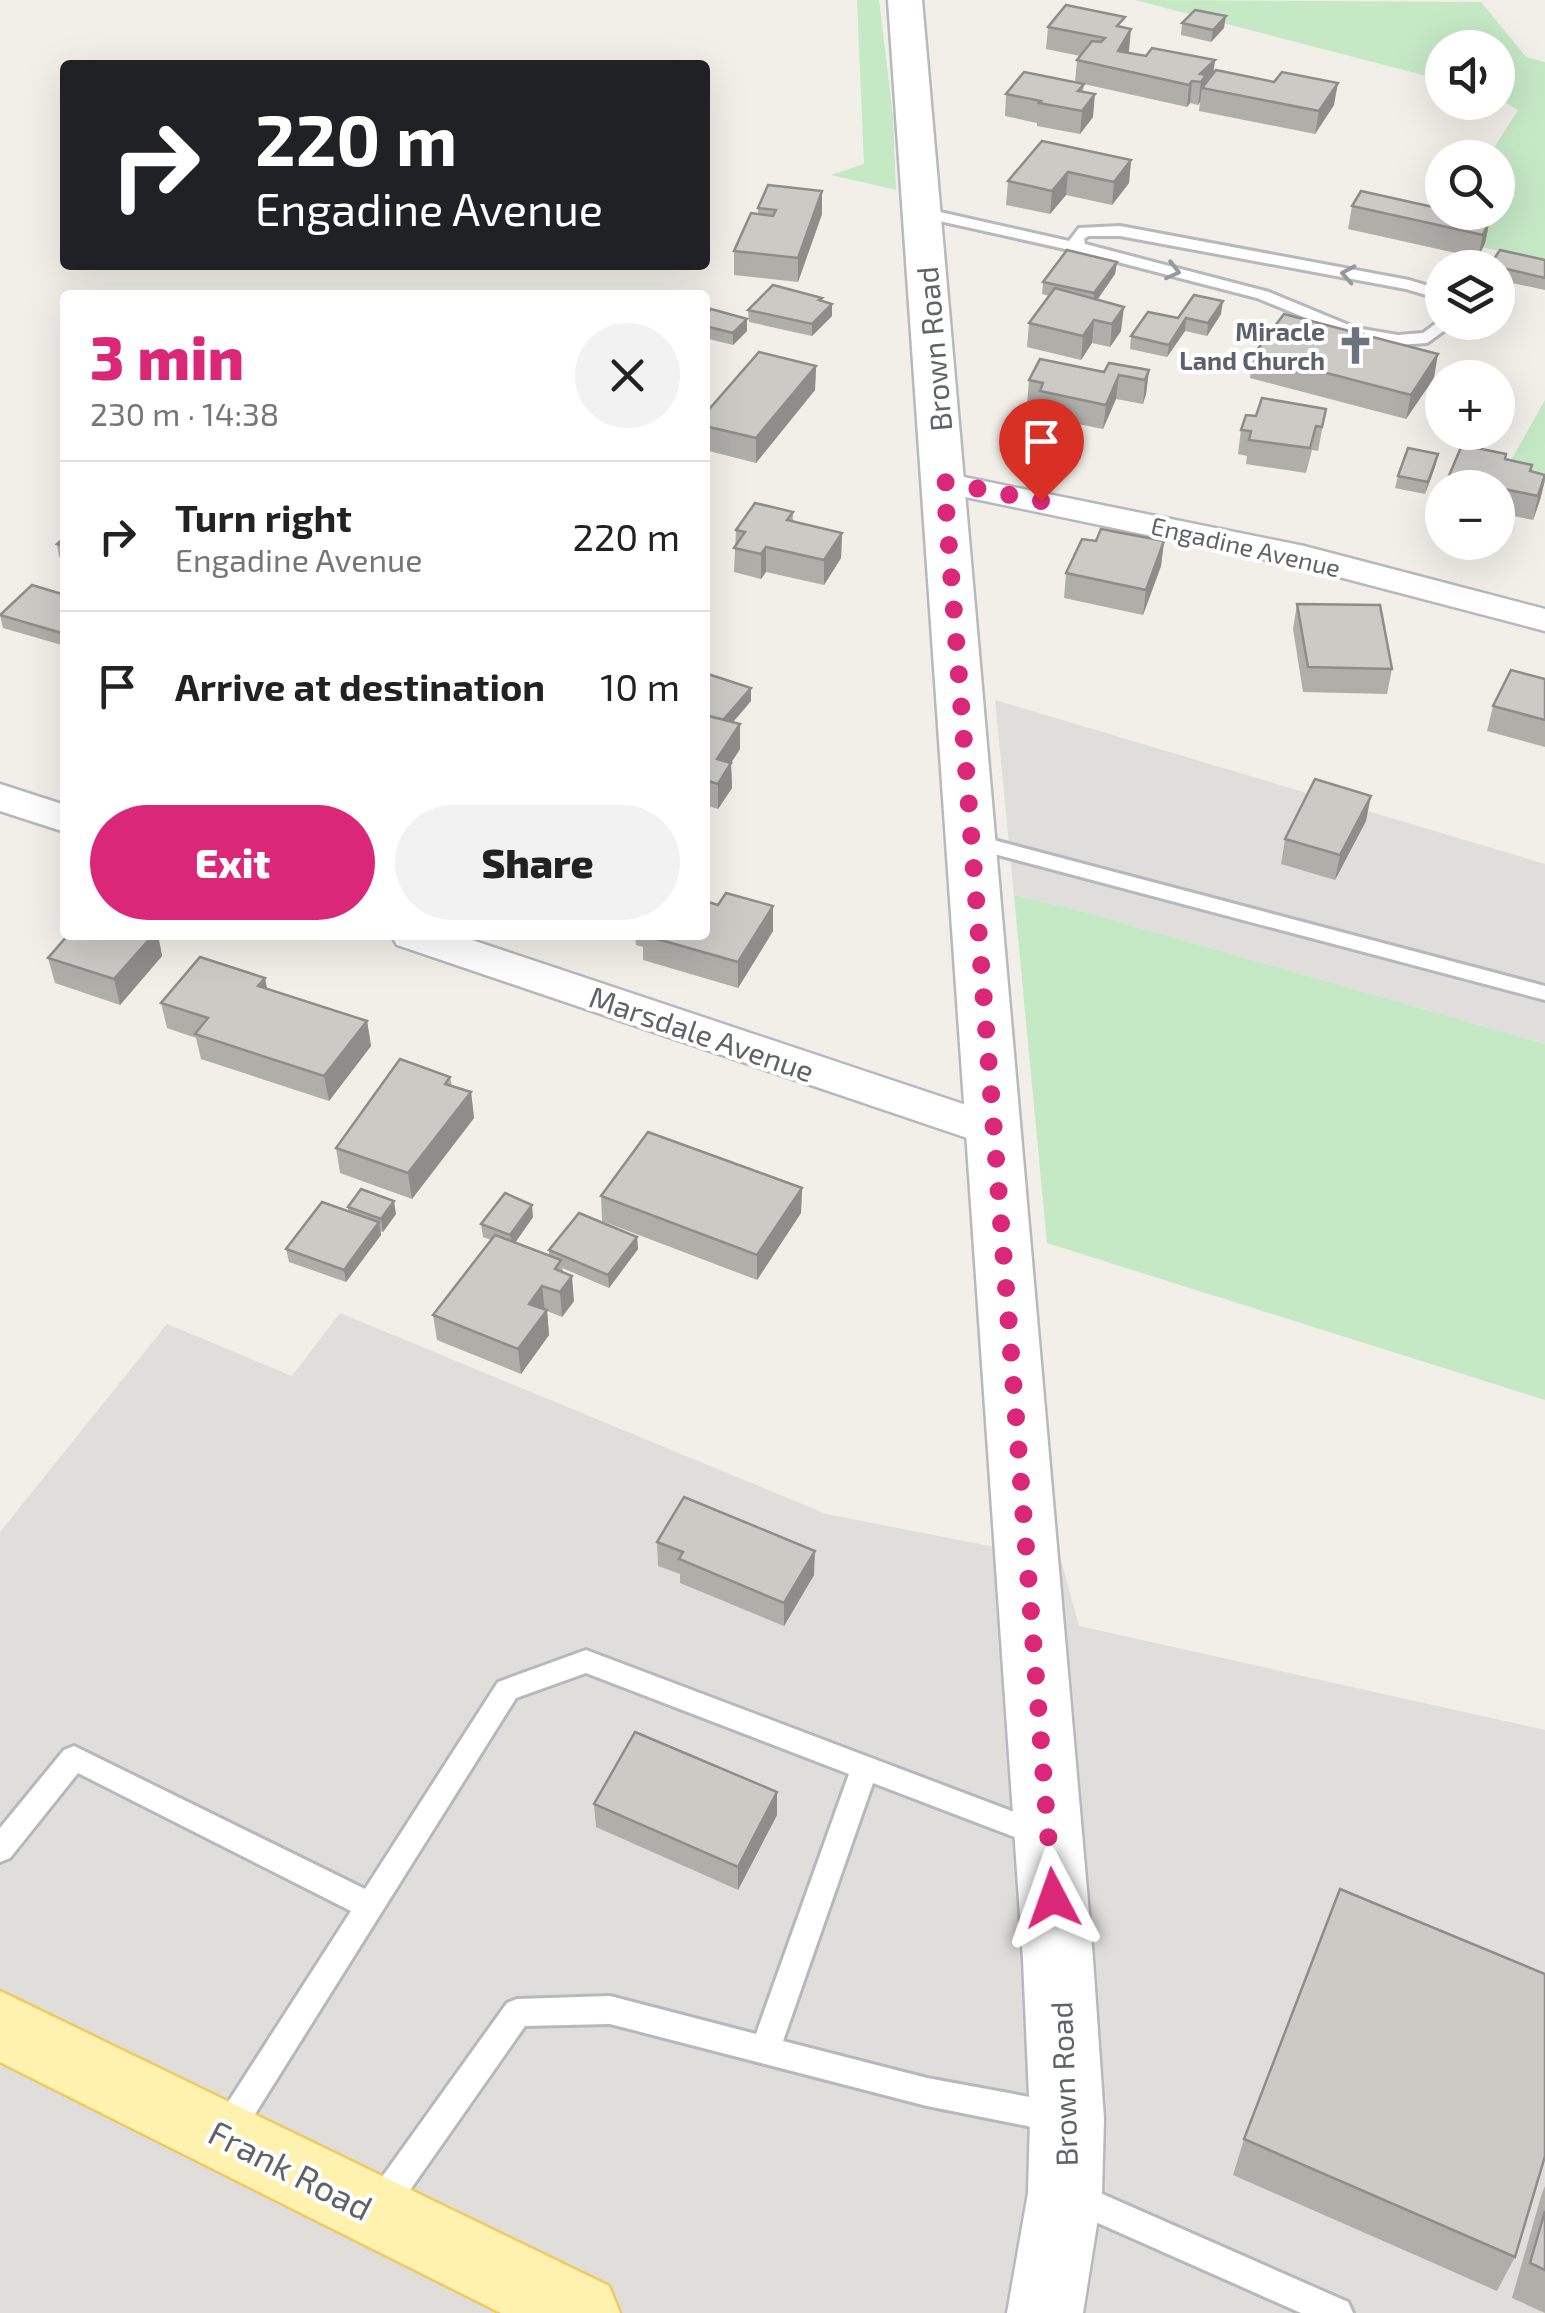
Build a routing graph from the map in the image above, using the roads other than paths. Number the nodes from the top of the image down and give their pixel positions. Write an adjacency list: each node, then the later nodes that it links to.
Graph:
1 (905, 0): 2 (main road, Brown Road)
2 (922, 213): 3 (lane); 6 (main road, Brown Road)
3 (1078, 247): 4 (lane, one-way to 3); 5 (lane, one-way to 5)
4 (1425, 289)
5 (1425, 338)
6 (944, 482): 7 (street, Engadine Avenue); 10 (main road, Brown Road)
7 (1545, 620)
8 (0, 797): 9 (street)
9 (60, 816)
10 (971, 840): 12 (lane); 13 (main road, Brown Road)
11 (427, 940): 13 (street, Marsdale Avenue)
12 (1545, 993)
13 (992, 1130): 15 (main road, Brown Road)
14 (866, 1767): 15 (lane); 17 (lane); 19 (lane)
15 (1048, 1838): 20 (main road, Brown Road)
16 (0, 1849): 17 (lane)
17 (370, 1906): 21 (lane)
18 (0, 2025): 21 (main road, Frank Road)
19 (764, 2051): 20 (lane); 23 (lane)
20 (1067, 2118): 22 (main road, Brown Road)
21 (224, 2135): 23 (main road, Frank Road)
22 (1065, 2193): 25 (main road, Brown Road); 26 (lane)
23 (376, 2212): 24 (main road, Frank Road)
24 (582, 2313)
25 (1045, 2313)
26 (1337, 2313)

